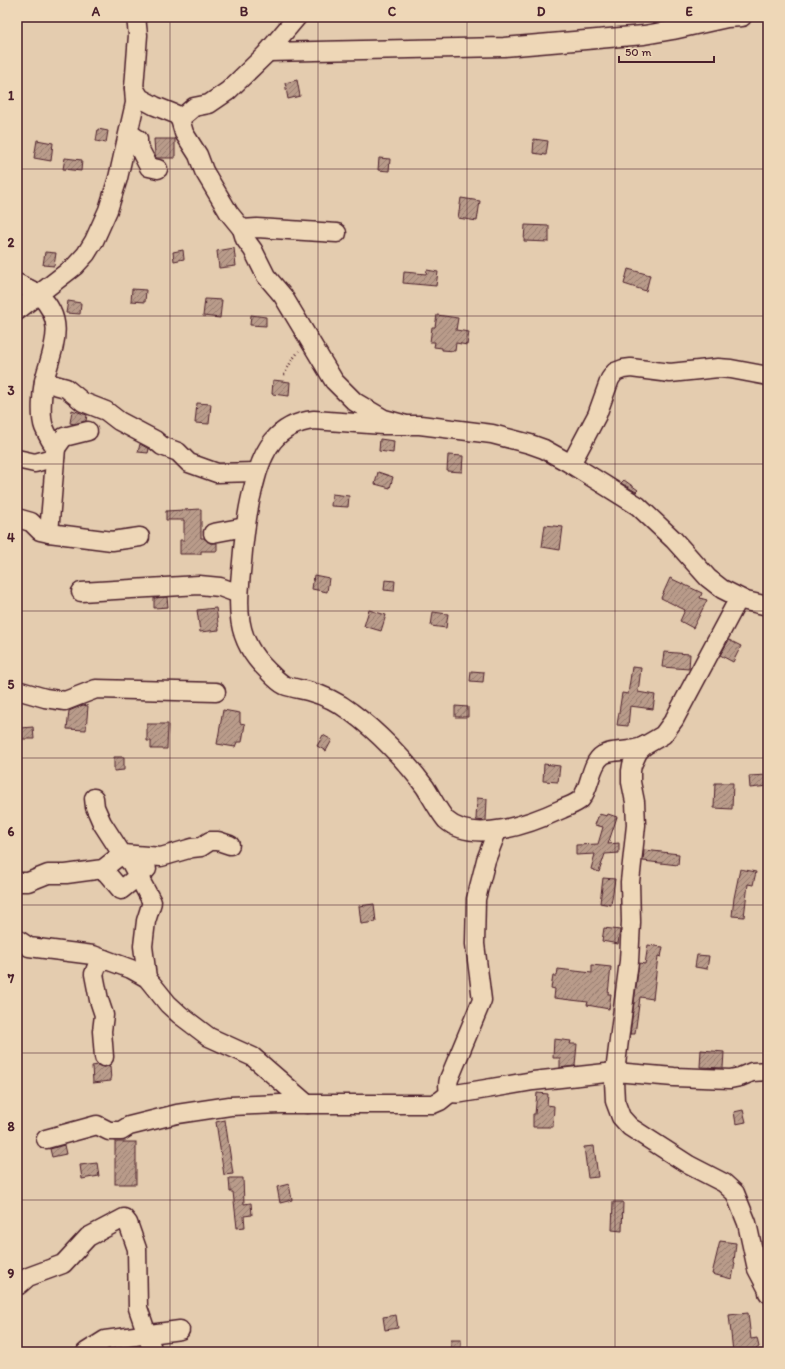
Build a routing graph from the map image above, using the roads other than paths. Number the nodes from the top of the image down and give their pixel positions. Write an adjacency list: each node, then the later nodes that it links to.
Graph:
1 (136, 17): 5 (street)
2 (297, 17): 4 (street)
3 (742, 17): 4 (street)
4 (268, 52): 6 (street)
5 (134, 88): 6 (street); 7 (street)
6 (180, 119): 9 (street)
7 (129, 133): 8 (street); 12 (street)
8 (158, 170)
9 (242, 229): 10 (street); 16 (street)
10 (337, 232)
11 (17, 283): 12 (street)
12 (38, 295): 13 (street); 15 (street)
13 (18, 309)
14 (768, 376): 20 (street)
15 (44, 382): 18 (street); 21 (street)
16 (406, 425): 20 (street); 21 (street)
17 (88, 431): 18 (street)
18 (56, 452): 19 (street); 24 (street)
19 (17, 459)
20 (571, 464): 29 (street)
21 (257, 472): 23 (street)
22 (17, 518): 24 (street)
23 (245, 527): 25 (street); 28 (street)
24 (50, 533): 26 (street)
25 (213, 533)
26 (140, 537)
27 (80, 592): 28 (street)
28 (239, 594): 35 (street)
29 (739, 598): 30 (street); 33 (street)
30 (768, 606)
31 (17, 690): 32 (street)
32 (216, 692)
33 (644, 746): 35 (street); 47 (street)
34 (94, 798): 37 (street)
35 (497, 831): 48 (street)
36 (230, 845): 38 (street)
37 (122, 854): 38 (street); 39 (street); 40 (street)
38 (161, 857): 40 (street)
39 (103, 869): 40 (street); 41 (street)
40 (138, 877): 44 (street)
41 (17, 882)
42 (17, 939): 43 (street)
43 (104, 959): 44 (street); 45 (street)
44 (141, 970): 49 (street)
45 (104, 1057)
46 (768, 1071): 47 (street)
47 (615, 1072): 48 (street); 52 (street)
48 (450, 1093): 49 (street)
49 (307, 1104): 50 (street)
50 (46, 1139)
51 (17, 1281): 55 (street)
52 (768, 1290): 53 (street)
53 (768, 1293)
54 (180, 1330): 55 (street)
55 (147, 1334): 56 (street); 57 (street)
56 (86, 1352)
57 (153, 1352)

